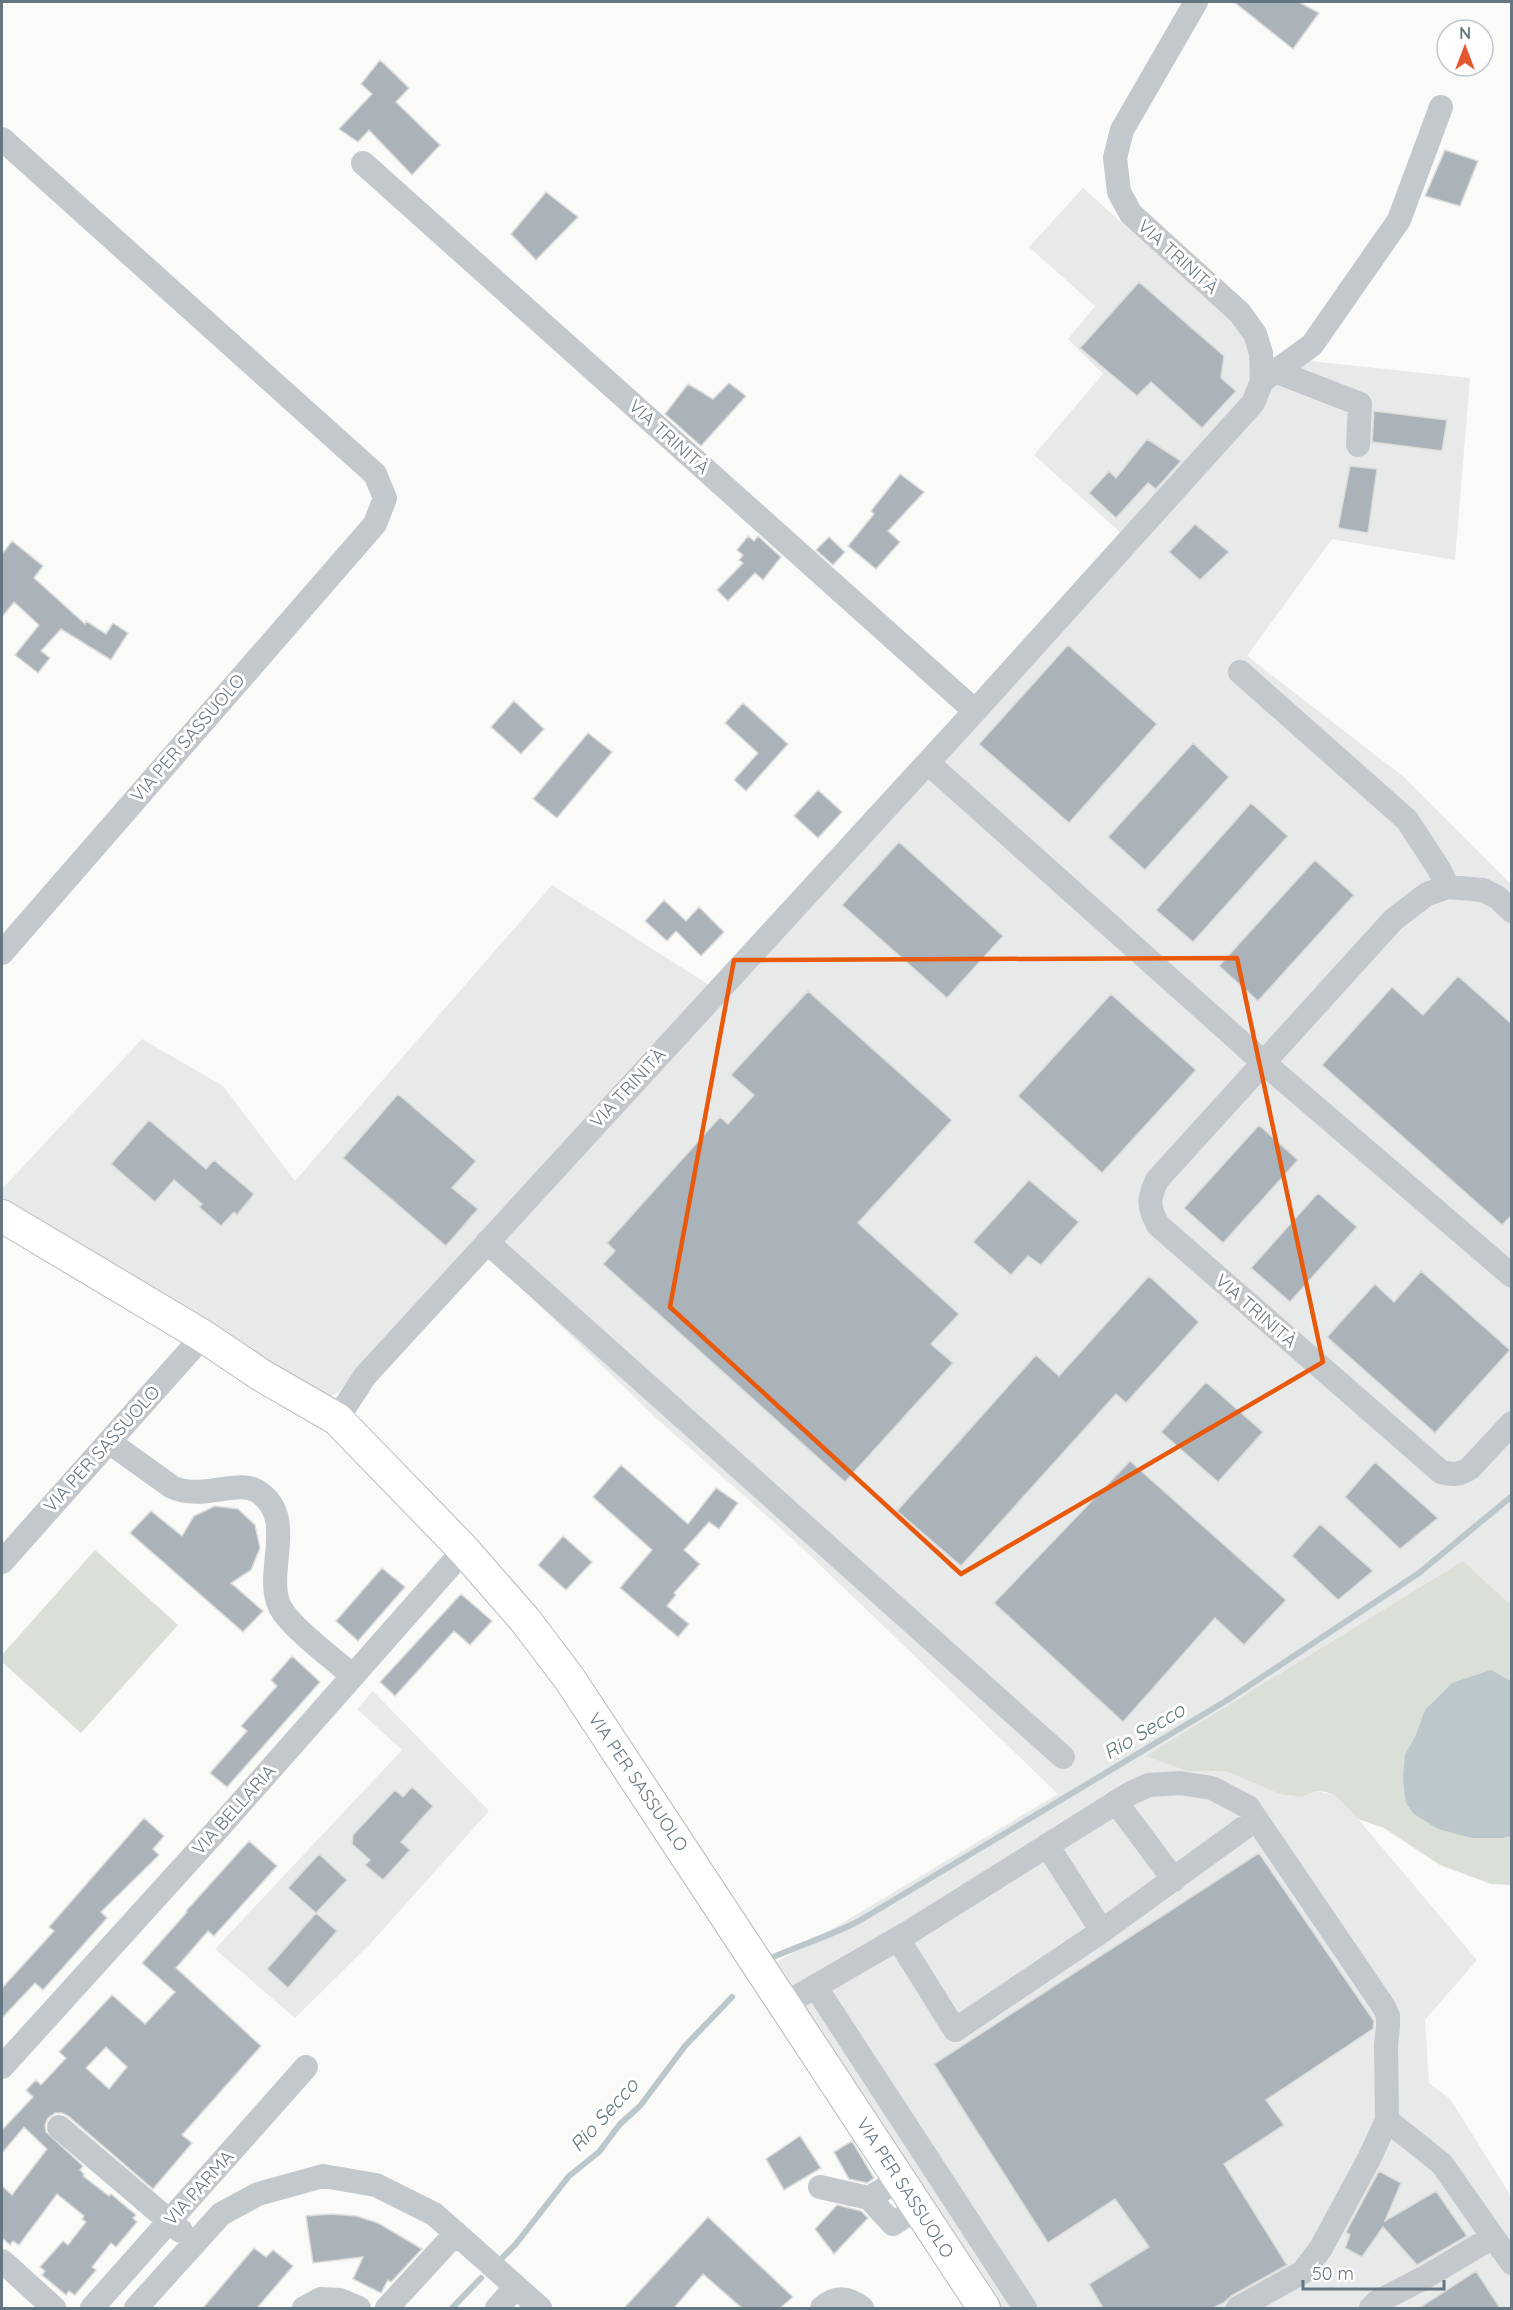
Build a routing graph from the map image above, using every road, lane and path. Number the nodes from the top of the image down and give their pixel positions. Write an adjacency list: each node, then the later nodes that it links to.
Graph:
1 (1196, 2): 5 (street, VIA TRINITÀ)
2 (1441, 107): 5 (street, VIA TRINITÀ)
3 (2, 139): 12 (street, VIA PER SASSUOLO)
4 (363, 163): 8 (street, VIA TRINITÀ)
5 (1269, 376): 6 (street); 8 (street, VIA TRINITÀ)
6 (1358, 445)
7 (1240, 672): 10 (street)
8 (975, 711): 9 (street, VIA TRINITÀ)
9 (928, 763): 13 (street); 15 (street, VIA TRINITÀ)
10 (1449, 887): 11 (street); 13 (street, VIA TRINITÀ)
11 (1512, 910)
12 (2, 953)
13 (1264, 1063): 16 (street); 19 (street, VIA TRINITÀ)
14 (2, 1216): 17 (main road, VIA PER SASSUOLO)
15 (487, 1242): 18 (street, VIA TRINITÀ); 24 (street)
16 (1512, 1276)
17 (203, 1336): 18 (main road, VIA PER SASSUOLO); 20 (street, VIA PER SASSUOLO)
18 (337, 1419): 21 (main road, VIA PER SASSUOLO)
19 (1512, 1423)
20 (109, 1442): 22 (street, VIA PER SASSUOLO); 23 (street)
21 (464, 1550): 23 (street, VIA BELLARIA); 32 (main road, VIA PER SASSUOLO)
22 (2, 1562)
23 (353, 1676): 33 (street, VIA BELLARIA)
24 (1063, 1756)
25 (1116, 1802): 26 (street); 27 (street); 28 (street)
26 (1256, 1819): 28 (street); 35 (street)
27 (1047, 1845): 29 (street); 30 (street)
28 (1173, 1880): 29 (street)
29 (1102, 1931): 30 (street)
30 (898, 1939): 31 (street)
31 (815, 1986): 32 (street); 57 (street)
32 (785, 2004): 37 (main road, VIA PER SASSUOLO)
33 (2, 2067)
34 (306, 2067): 41 (street, VIA PARMA)
35 (1387, 2120): 43 (street); 58 (street)
36 (60, 2127): 41 (street)
37 (899, 2180): 39 (street); 40 (main road, VIA PER SASSUOLO)
38 (820, 2187): 39 (street)
39 (868, 2198): 40 (street)
40 (917, 2208): 56 (main road, VIA PER SASSUOLO)
41 (169, 2221): 44 (street); 49 (street, VIA PARMA)
42 (456, 2233): 44 (street); 47 (street); 53 (street)
43 (1493, 2236): 46 (street); 59 (street)
44 (194, 2243): 50 (street)
45 (2, 2261): 48 (street)
46 (1512, 2263)
47 (516, 2287): 54 (street); 55 (street)
48 (54, 2308)
49 (92, 2308)
50 (136, 2308)
51 (303, 2308): 52 (street)
52 (359, 2308)
53 (387, 2308)
54 (497, 2308)
55 (540, 2308)
56 (984, 2308)
57 (1025, 2308)
58 (1238, 2308)
59 (1371, 2308)

